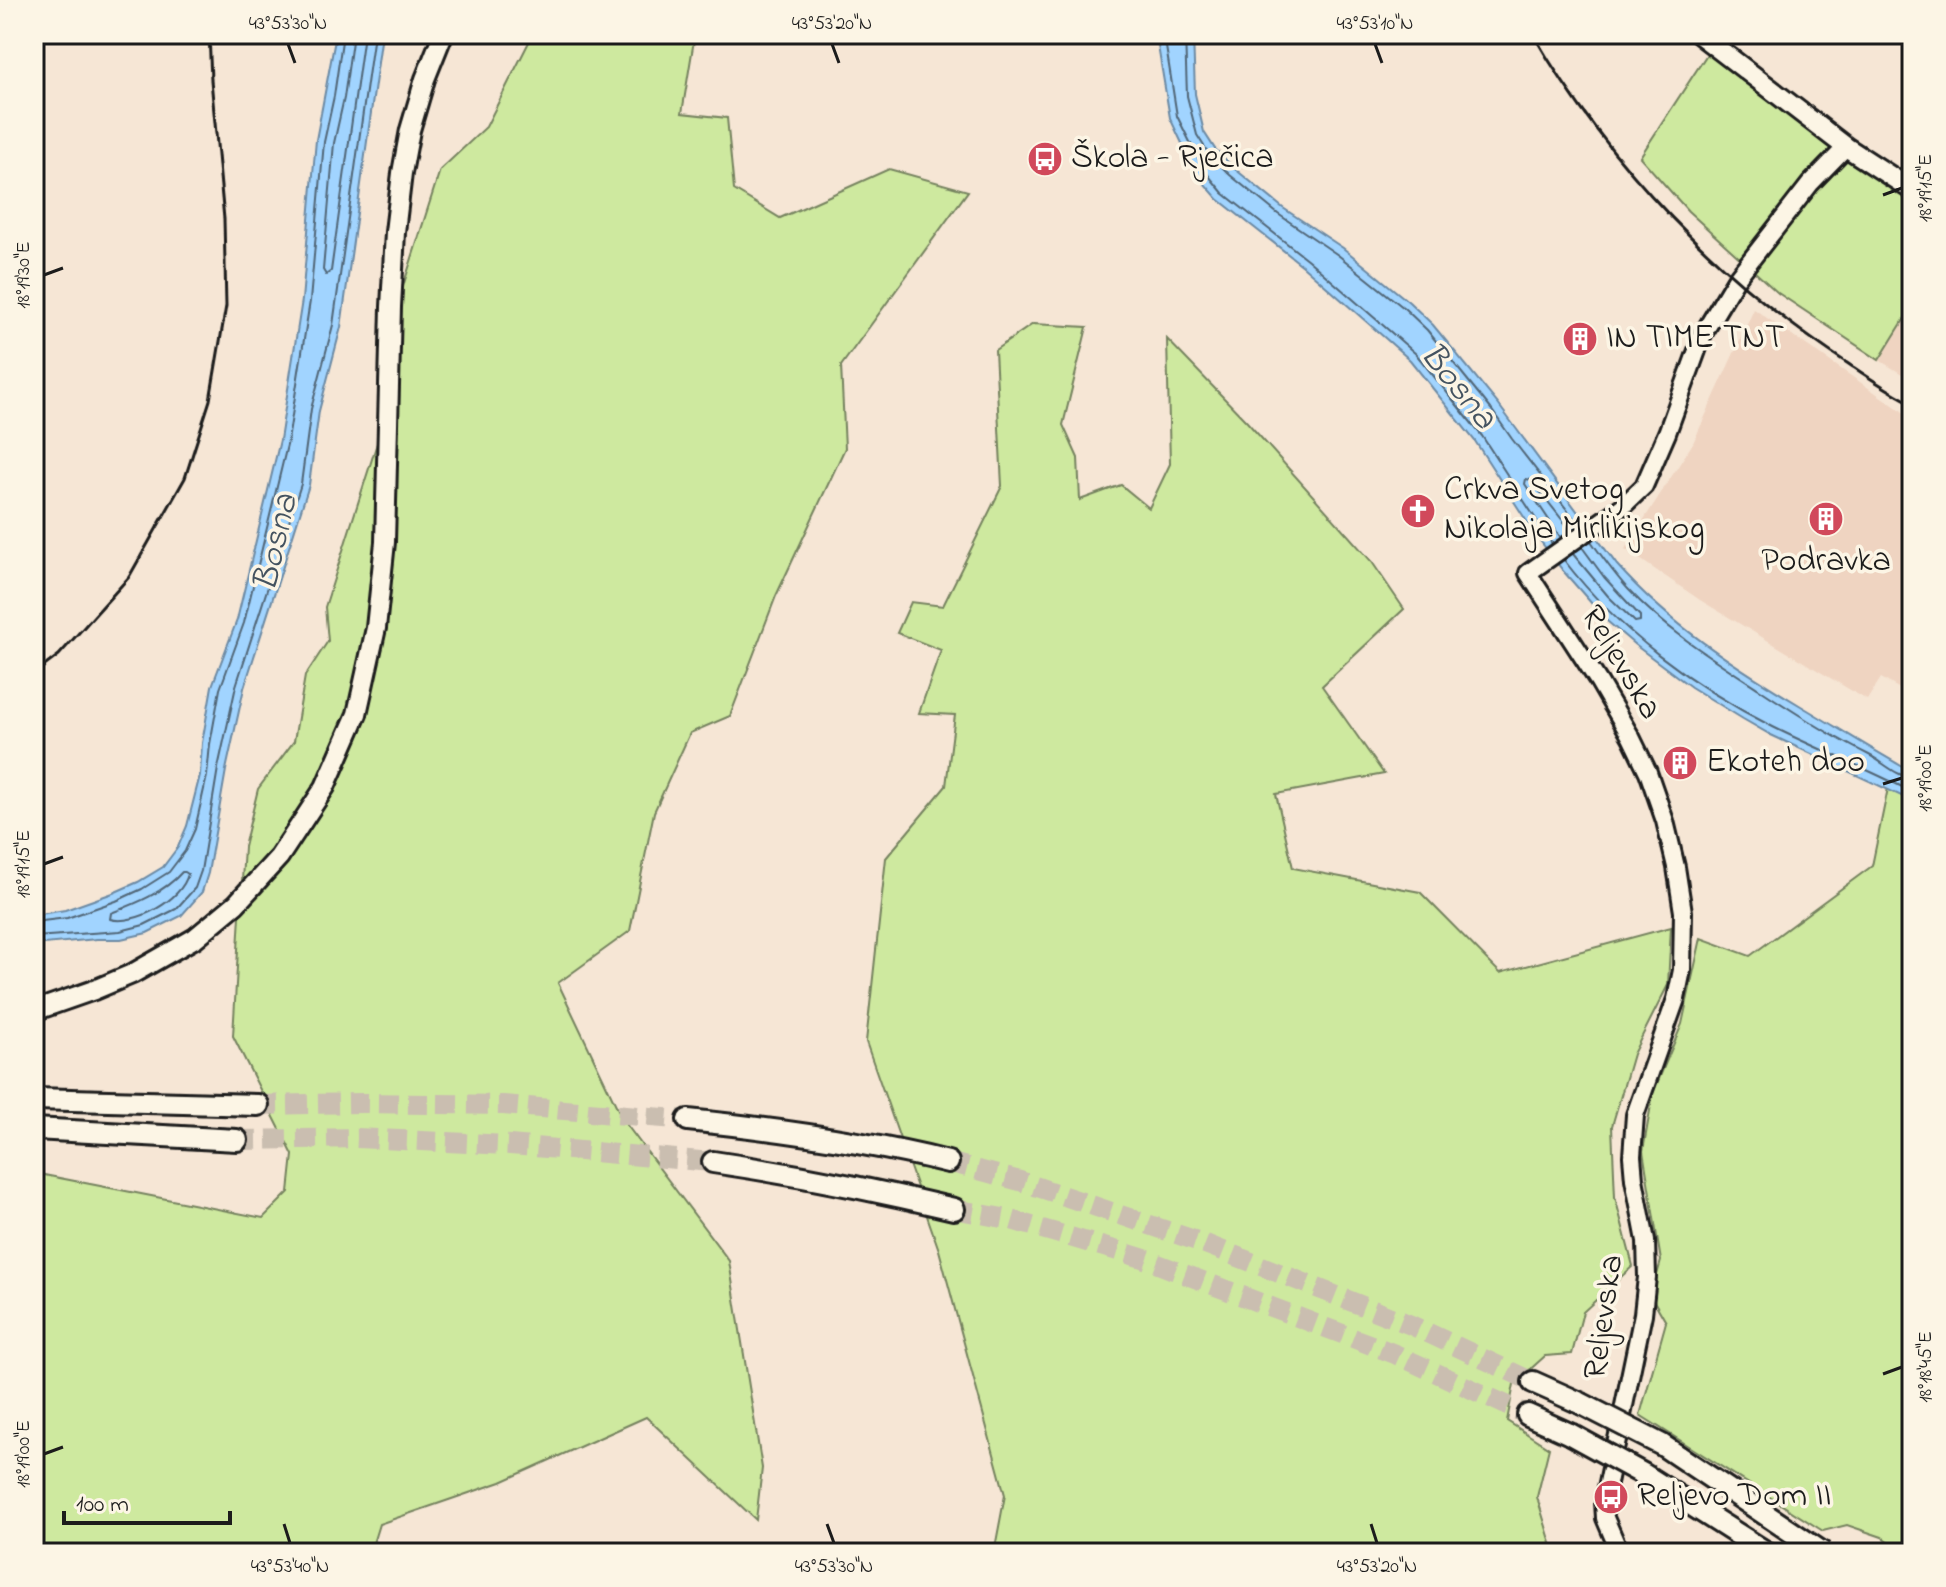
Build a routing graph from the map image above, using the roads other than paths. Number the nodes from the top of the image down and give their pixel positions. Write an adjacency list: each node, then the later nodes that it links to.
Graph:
1 (443, 34): 5 (main road)
2 (1699, 34): 3 (main road)
3 (1846, 147): 4 (main road); 16 (main road, Reljevska)
4 (1912, 190)
5 (34, 1011)
6 (34, 1099): 7 (highway)
7 (258, 1105)
8 (688, 1120): 12 (highway)
9 (34, 1129): 10 (highway)
10 (237, 1140)
11 (713, 1162): 13 (highway)
12 (948, 1162)
13 (954, 1209)
14 (1533, 1382): 18 (highway, bridge)
15 (1528, 1415): 17 (highway, bridge)
16 (1620, 1553)
17 (1767, 1553)
18 (1823, 1553)

